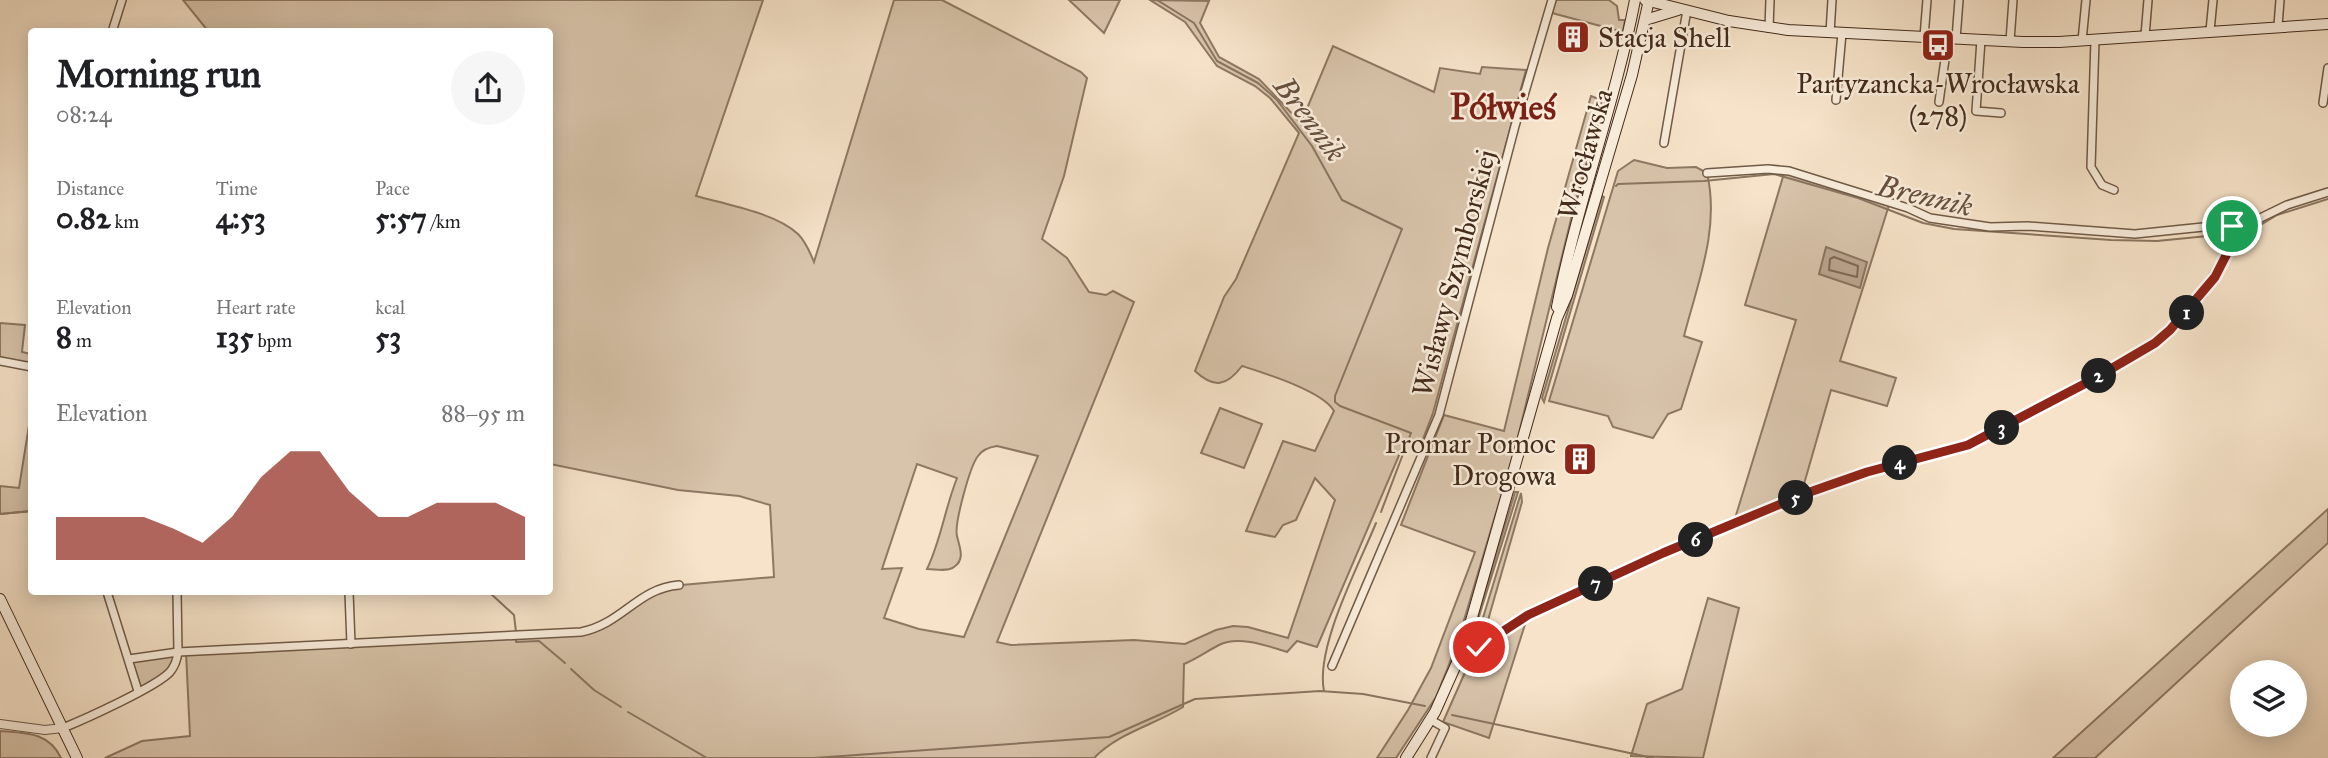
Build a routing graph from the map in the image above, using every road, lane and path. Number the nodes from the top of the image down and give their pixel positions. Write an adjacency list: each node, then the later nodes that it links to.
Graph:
1 (122, 0): 19 (street)
2 (1552, 0): 53 (street, Wisławy Szymborskiej)
3 (1635, 0): 41 (main road, Wrocławska)
4 (1648, 0): 15 (main road); 16 (main road, Wrocławska)
5 (1674, 0): 15 (main road)
6 (1770, 0): 20 (street)
7 (1832, 0): 22 (street)
8 (1927, 0): 25 (street)
9 (1959, 0): 26 (street)
10 (2013, 0): 29 (street)
11 (2086, 0): 30 (street)
12 (2148, 0): 24 (street)
13 (2213, 0): 21 (street)
14 (2280, 0): 18 (street)
15 (1685, 9): 16 (main road); 20 (main road); 36 (street)
16 (1645, 20): 41 (main road, Wrocławska)
17 (2328, 24): 18 (main road)
18 (2278, 26): 21 (main road)
19 (113, 28)
20 (1769, 28): 22 (main road)
21 (2210, 31): 24 (main road)
22 (1830, 33): 23 (main road)
23 (1842, 33): 25 (main road); 32 (street)
24 (2145, 36): 28 (main road)
25 (1924, 37): 26 (main road)
26 (1952, 38): 27 (main road); 33 (street)
27 (1981, 40): 29 (main road); 35 (street)
28 (2095, 40): 30 (main road); 38 (street)
29 (2010, 41): 30 (main road)
30 (2082, 41)
31 (2328, 68): 34 (street)
32 (1836, 100)
33 (1939, 102)
34 (2323, 103)
35 (2001, 113)
36 (1664, 144)
37 (1707, 173): 40 (street)
38 (2114, 190)
39 (2328, 192): 40 (street)
40 (2240, 228): 50 (street)
41 (1557, 318): 50 (main road, Wrocławska)
42 (0, 361): 43 (street)
43 (28, 365)
44 (679, 585): 49 (street)
45 (108, 595): 52 (street)
46 (177, 595): 51 (street)
47 (349, 595): 49 (street)
48 (0, 599): 57 (main road)
49 (352, 644): 51 (street)
50 (1463, 649): 55 (main road, Wrocławska)
51 (178, 652): 52 (street); 54 (street)
52 (129, 659): 54 (street)
53 (1332, 666)
54 (138, 691): 57 (street)
55 (1431, 720): 59 (main road, Wrocławska); 60 (street)
56 (0, 724): 57 (street)
57 (62, 728): 58 (main road)
58 (76, 758)
59 (1406, 758)
60 (1431, 758)

